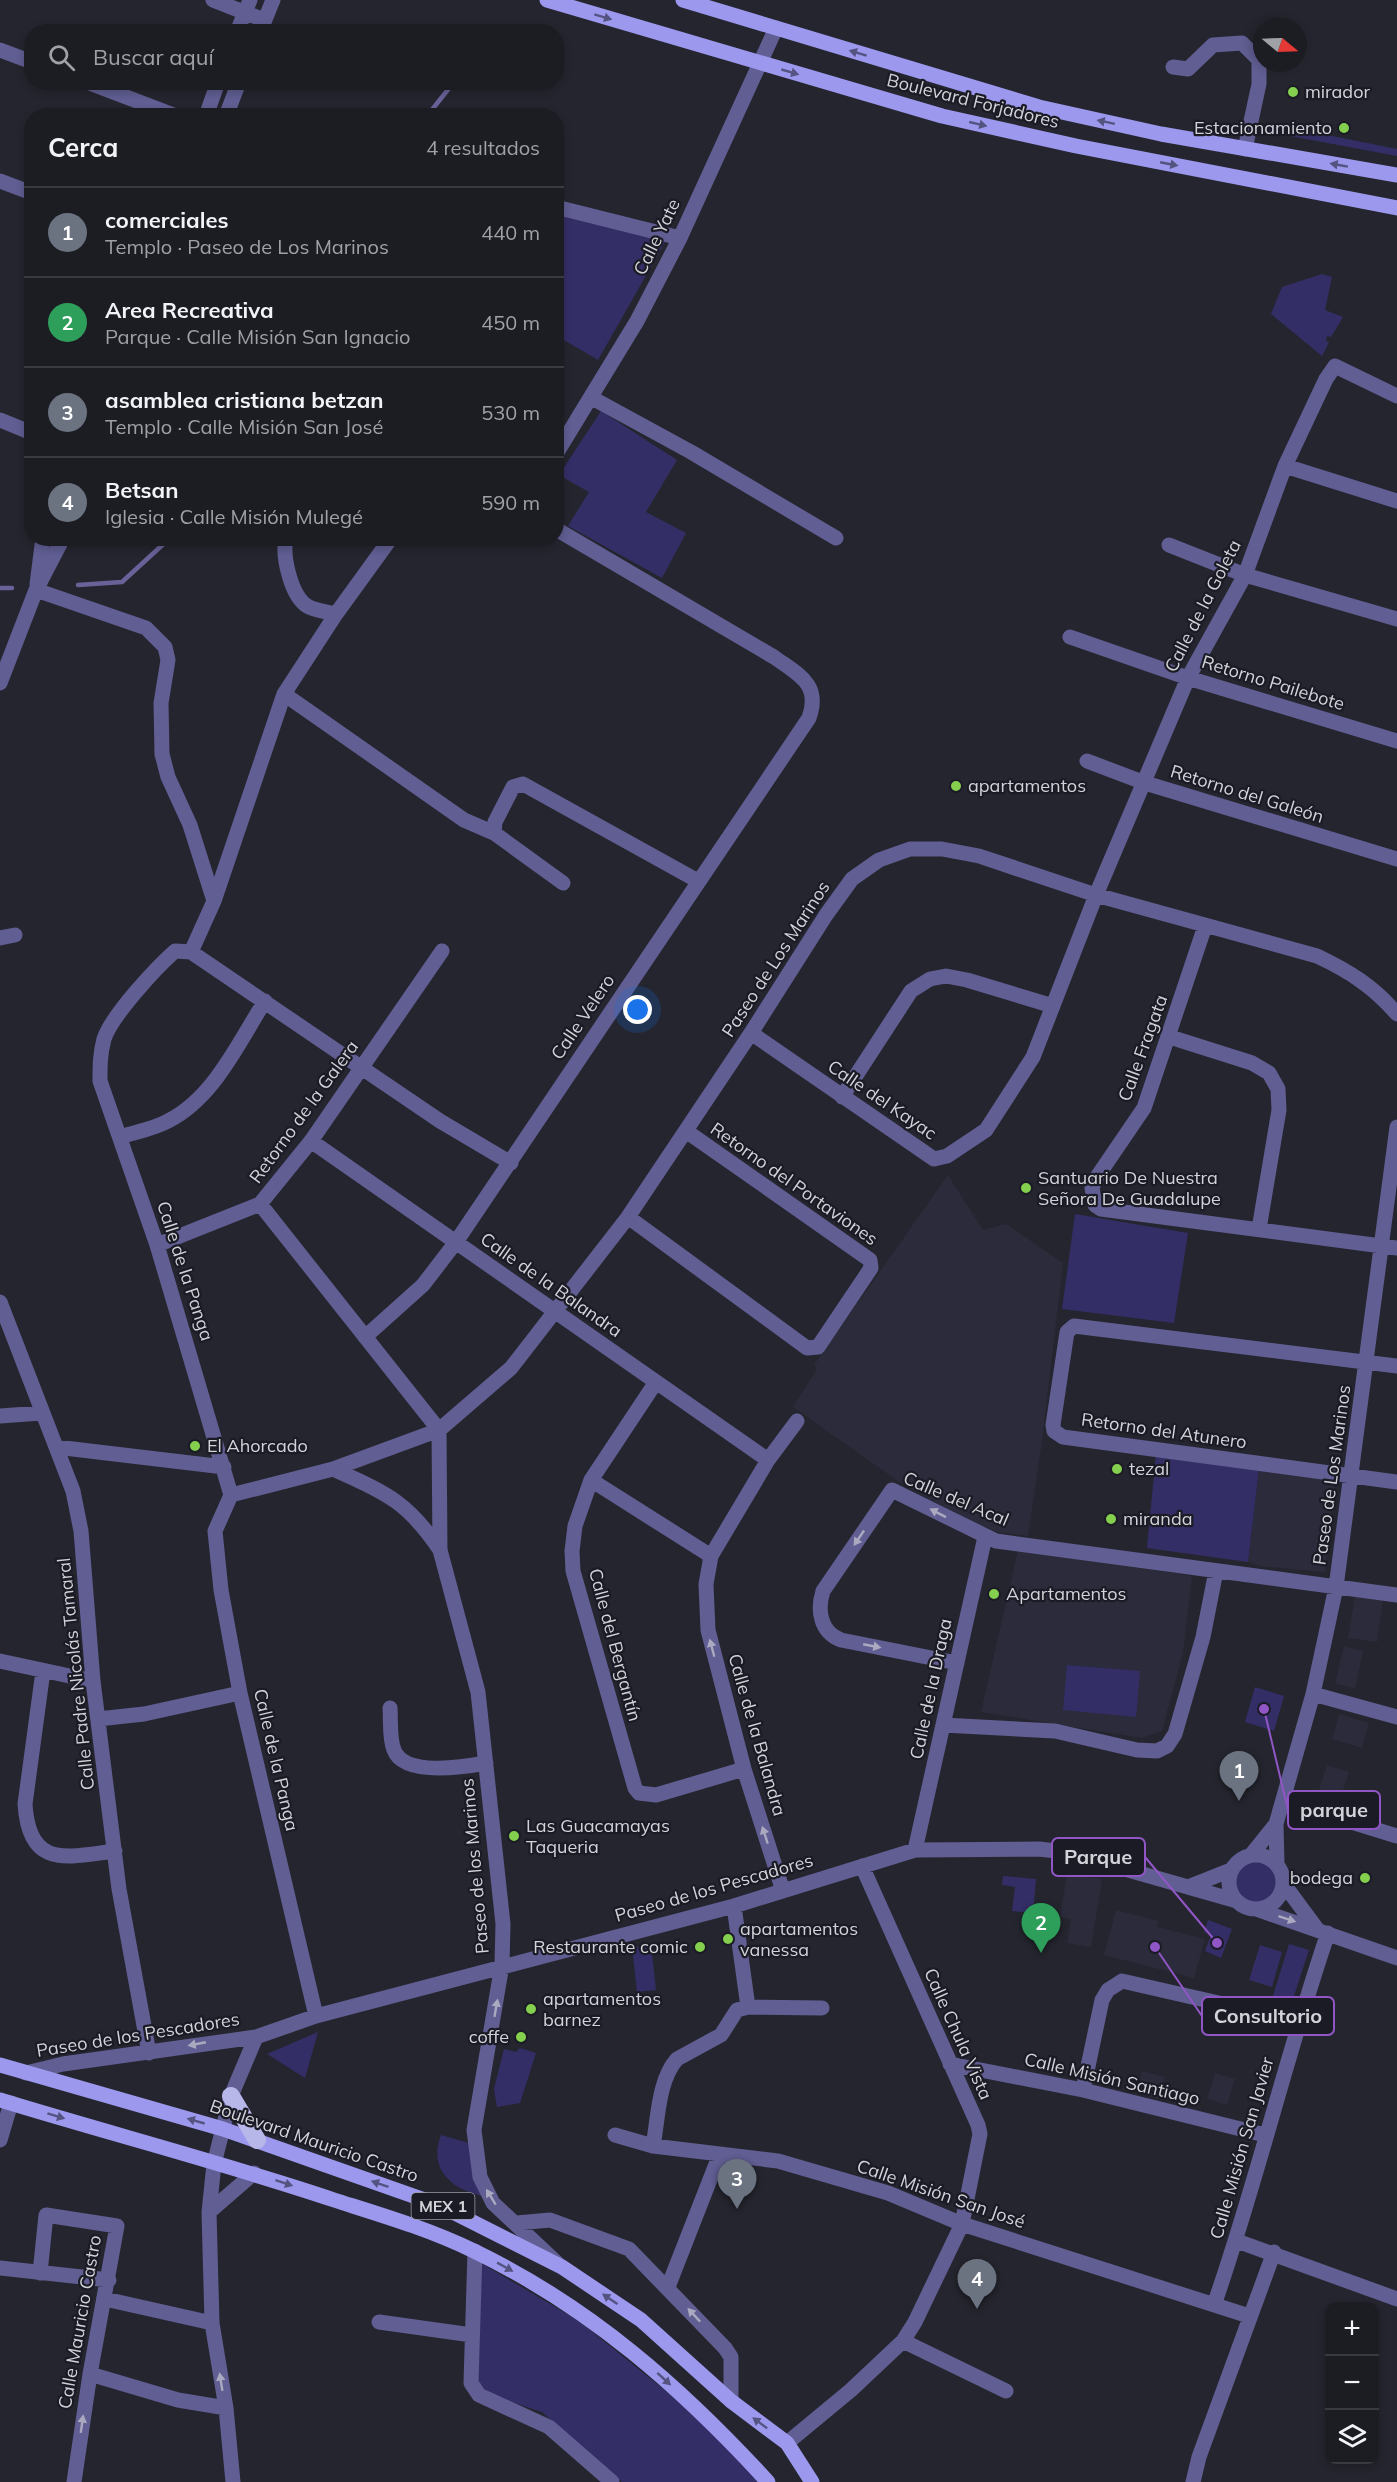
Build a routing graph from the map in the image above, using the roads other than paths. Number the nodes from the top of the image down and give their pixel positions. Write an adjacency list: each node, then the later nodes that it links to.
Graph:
1 (213, 0): 5 (street)
2 (273, 0): 8 (street)
3 (547, 0): 12 (main road, Boulevard Forjadores, one-way to 12)
4 (682, 0): 9 (main road, Boulevard Forjadores)
5 (247, 7): 6 (street); 7 (street)
6 (240, 24)
7 (260, 24)
8 (263, 24)
9 (776, 28): 12 (street, Calle Yate); 20 (main road, Boulevard Forjadores, one-way to 9)
10 (0, 50): 11 (street)
11 (24, 59)
12 (760, 63): 24 (main road, Boulevard Forjadores, one-way to 24); 26 (street, Calle Yate)
13 (1173, 68): 20 (street)
14 (108, 90): 17 (street)
15 (215, 90): 18 (street)
16 (236, 90): 19 (street)
17 (155, 108)
18 (209, 108)
19 (229, 108)
20 (1245, 149): 21 (main road, Boulevard Forjadores, one-way to 20)
21 (1397, 175)
22 (0, 181): 23 (street)
23 (24, 190)
24 (1397, 208)
25 (564, 209): 26 (street)
26 (680, 238): 28 (street, Calle Yate)
27 (1397, 396): 32 (street, Calle de la Goleta)
28 (592, 398): 31 (street, Calle Yate); 35 (street)
29 (0, 420): 30 (street)
30 (24, 430)
31 (564, 442)
32 (1285, 466): 33 (street); 41 (street, Calle de la Goleta)
33 (1397, 501)
34 (564, 534): 54 (street, Calle Velero)
35 (836, 538)
36 (1170, 545): 41 (street)
37 (42, 546): 42 (street)
38 (59, 546): 42 (street)
39 (285, 546): 43 (street)
40 (385, 546): 43 (street)
41 (1245, 575): 44 (street); 46 (street, Calle de la Goleta)
42 (36, 590): 47 (street); 57 (street)
43 (336, 614): 48 (street)
44 (1397, 620)
45 (1070, 637): 46 (street, Retorno Pailebote)
46 (1188, 678): 49 (street, Retorno Pailebote); 51 (street, Calle de la Goleta)
47 (0, 683)
48 (284, 694): 52 (street); 57 (street)
49 (1397, 741)
50 (1087, 761): 51 (street, Retorno del Galeón)
51 (1145, 783): 53 (street, Retorno del Galeón); 56 (street, Calle de la Goleta)
52 (494, 833): 54 (street); 55 (street)
53 (1397, 859)
54 (698, 881): 72 (street, Calle Velero)
55 (563, 883)
56 (1096, 895): 58 (street, Paseo de Los Marinos); 62 (street, Calle del Kayac); 64 (street, Paseo de Los Marinos)
57 (214, 901): 60 (street)
58 (1205, 926): 63 (street, Paseo de Los Marinos); 65 (street, Calle Fragata)
59 (442, 951): 66 (street, Retorno de la Galera)
60 (190, 952): 61 (street); 70 (street, Calle de la Panga)
61 (265, 1001): 66 (street); 70 (street)
62 (1053, 1006): 67 (street); 67 (street, Calle del Kayac)
63 (1397, 1014)
64 (751, 1034): 67 (street, Calle del Kayac); 69 (street, Paseo de Los Marinos)
65 (1170, 1037): 75 (street); 75 (street, Calle Fragata)
66 (361, 1068): 71 (street, Retorno de la Galera); 72 (street)
67 (842, 1097)
68 (1397, 1126): 78 (street, Paseo de Los Marinos)
69 (686, 1131): 74 (street, Paseo de Los Marinos); 74 (street, Retorno del Portaviones)
70 (120, 1137): 77 (street, Calle de la Panga)
71 (311, 1141): 73 (street, Retorno de la Galera); 76 (street, Calle de la Balandra)
72 (511, 1163): 76 (street, Calle Velero)
73 (260, 1204): 77 (street, Retorno de la Galera); 82 (street)
74 (628, 1217): 81 (street, Paseo de Los Marinos)
75 (1258, 1229): 78 (street, Calle Fragata)
76 (456, 1242): 81 (street, Calle de la Balandra); 82 (street, Calle Velero)
77 (157, 1245): 92 (street, Calle de la Panga)
78 (1381, 1246): 79 (street, Calle Fragata); 83 (street, Paseo de Los Marinos)
79 (1397, 1248)
80 (0, 1302): 86 (street, Calle Padre Nicolás Tamaral)
81 (556, 1312): 85 (street, Calle de la Balandra); 89 (street, Paseo de Los Marinos)
82 (365, 1337): 89 (street)
83 (1368, 1362): 84 (street, Retorno del Atunero); 94 (street, Paseo de Los Marinos); 94 (street, Retorno del Atunero)
84 (1397, 1366)
85 (656, 1382): 91 (street, Calle de la Balandra); 95 (street, Calle del Bergantín)
86 (41, 1413): 87 (street); 90 (street, Calle Padre Nicolás Tamaral)
87 (0, 1416)
88 (797, 1421): 91 (street, Calle de la Balandra)
89 (439, 1430): 93 (street, Paseo de Los Marinos); 99 (street, Paseo de los Marinos)
90 (56, 1448): 92 (street); 107 (street, Calle Padre Nicolás Tamaral)
91 (768, 1460): 100 (street, Calle de la Balandra)
92 (224, 1467): 97 (street, Calle de la Panga)
93 (333, 1469): 97 (street, Paseo de Los Marinos); 99 (street)
94 (1353, 1476): 96 (street, Retorno del Atunero); 102 (street, Paseo de Los Marinos)
95 (591, 1480): 100 (street); 115 (street, Calle del Bergantín)
96 (1397, 1482)
97 (231, 1495): 108 (street, Calle de la Panga)
98 (985, 1537): 101 (street, Calle del Acal); 105 (street, Calle de la Draga); 105 (street, Calle del Acal, one-way to 105)
99 (440, 1550): 114 (street, Paseo de los Marinos)
100 (711, 1556): 115 (street, Calle de la Balandra, one-way to 100)
101 (1216, 1571): 102 (street, Calle del Acal); 113 (street)
102 (1336, 1587): 103 (street, Calle del Acal); 109 (street, Paseo de Los Marinos)
103 (1397, 1595)
104 (0, 1661): 106 (street)
105 (957, 1663): 113 (street, Calle de la Draga)
106 (43, 1671): 107 (street); 120 (street)
107 (93, 1681): 112 (street, Calle Padre Nicolás Tamaral)
108 (240, 1693): 112 (street); 136 (street, Calle de la Panga)
109 (1313, 1694): 111 (street); 116 (street, Paseo de Los Marinos)
110 (390, 1708): 114 (street)
111 (1397, 1717)
112 (98, 1719): 120 (street, Calle Padre Nicolás Tamaral)
113 (943, 1725): 119 (street, Calle de la Draga)
114 (486, 1763): 133 (street, Paseo de los Marinos)
115 (744, 1769): 127 (street, Calle de la Balandra, one-way to 115)
116 (1283, 1801): 117 (street, Paseo de Los Marinos); 118 (street)
117 (1276, 1824): 121 (street, Paseo de Los Marinos); 122 (street, Paseo de Los Marinos)
118 (1397, 1836)
119 (915, 1850): 123 (street, Paseo de los Pescadores); 126 (street, Paseo de los Pescadores)
120 (115, 1851): 139 (street, Calle Padre Nicolás Tamaral)
121 (1251, 1854): 122 (street); 124 (street)
122 (1277, 1864): 125 (street)
123 (862, 1866): 127 (street, Paseo de los Pescadores); 141 (street, Calle Chula Vista)
124 (1231, 1870): 126 (street); 128 (street)
125 (1283, 1883): 130 (street); 131 (street)
126 (1188, 1887): 128 (street, Paseo de los Pescadores)
127 (783, 1891): 129 (street, Paseo de los Pescadores)
128 (1237, 1901): 130 (street)
129 (734, 1906): 133 (street, Paseo de los Pescadores); 134 (street)
130 (1256, 1909): 131 (street, one-way to 131)
131 (1322, 1931): 132 (street); 137 (street, Calle Misión San Javier)
132 (1397, 1958)
133 (502, 1965): 136 (street, Paseo de los Pescadores); 156 (street, Paseo de los Marinos, one-way to 133)
134 (748, 2007): 135 (street); 151 (street)
135 (822, 2008)
136 (316, 2016): 138 (street, Paseo de los Pescadores)
137 (1297, 2021): 143 (street); 148 (street, Calle Misión San Javier)
138 (256, 2037): 139 (street, Paseo de los Pescadores, one-way to 139); 144 (street, Paseo de los Pescadores)
139 (149, 2053): 142 (street, Paseo de los Pescadores)
140 (3, 2064): 142 (main road, Boulevard Mauricio Castro / MEX 1)
141 (950, 2064): 143 (street, Calle Misión Santiago); 157 (street, Calle Chula Vista)
142 (26, 2073): 146 (main road, Boulevard Mauricio Castro / MEX 1, one-way to 142)
143 (1083, 2090): 148 (street, Calle Misión Santiago)
144 (231, 2097): 146 (street, Paseo de los Pescadores); 150 (highway)
145 (6, 2101): 149 (street); 153 (main road, MEX 1, one-way to 153)
146 (224, 2129): 150 (main road, Boulevard Mauricio Castro / MEX 1); 153 (street, Paseo de los Pescadores)
147 (615, 2135): 151 (street, Calle Misión San José)
148 (1265, 2135): 158 (street, Calle Misión San Javier)
149 (0, 2140)
150 (257, 2140): 161 (main road, Boulevard Mauricio Castro / MEX 1, one-way to 150)
151 (653, 2146): 152 (street, Calle Misión San José)
152 (720, 2154): 157 (street, Calle Misión San José); 165 (street)
153 (214, 2164): 154 (main road, MEX 1); 155 (street, Paseo de los Pescadores)
154 (254, 2173): 155 (street); 159 (main road, MEX 1, one-way to 159)
155 (209, 2212): 171 (street, Paseo de los Pescadores)
156 (517, 2223): 161 (street, Paseo de los Marinos); 165 (street)
157 (962, 2224): 168 (street, Calle Misión San José); 173 (street, Calle Chula Vista)
158 (1237, 2241): 160 (street); 168 (street, Calle Misión San Javier)
159 (475, 2251): 172 (street); 182 (main road, MEX 1, one-way to 182)
160 (1274, 2252): 166 (street); 169 (street)
161 (562, 2267): 176 (main road, Boulevard Mauricio Castro / MEX 1, one-way to 161)
162 (0, 2268): 163 (street)
163 (40, 2273): 164 (street); 164 (street, Calle Mauricio Castro)
164 (109, 2280): 167 (street, Calle Mauricio Castro)
165 (668, 2287): 176 (street, one-way to 165)
166 (1397, 2299)
167 (105, 2300): 171 (street); 174 (street, Calle Mauricio Castro)
168 (1214, 2305): 169 (street, Calle Misión San José)
169 (1249, 2316): 184 (street)
170 (378, 2322): 172 (street)
171 (212, 2323): 177 (street, Paseo de los Pescadores, one-way to 171)
172 (472, 2335): 181 (street)
173 (903, 2341): 175 (street); 178 (street, Calle Chula Vista)
174 (90, 2374): 177 (street); 179 (street, Calle Mauricio Castro, one-way to 174)
175 (1006, 2391)
176 (731, 2401): 178 (main road, Boulevard Mauricio Castro / MEX 1, one-way to 176)
177 (226, 2408): 180 (street, Paseo de los Pescadores)
178 (787, 2443): 183 (main road, Boulevard Mauricio Castro / MEX 1)
179 (74, 2482)
180 (233, 2482)
181 (612, 2482)
182 (768, 2482)
183 (812, 2482)
184 (1193, 2482)

